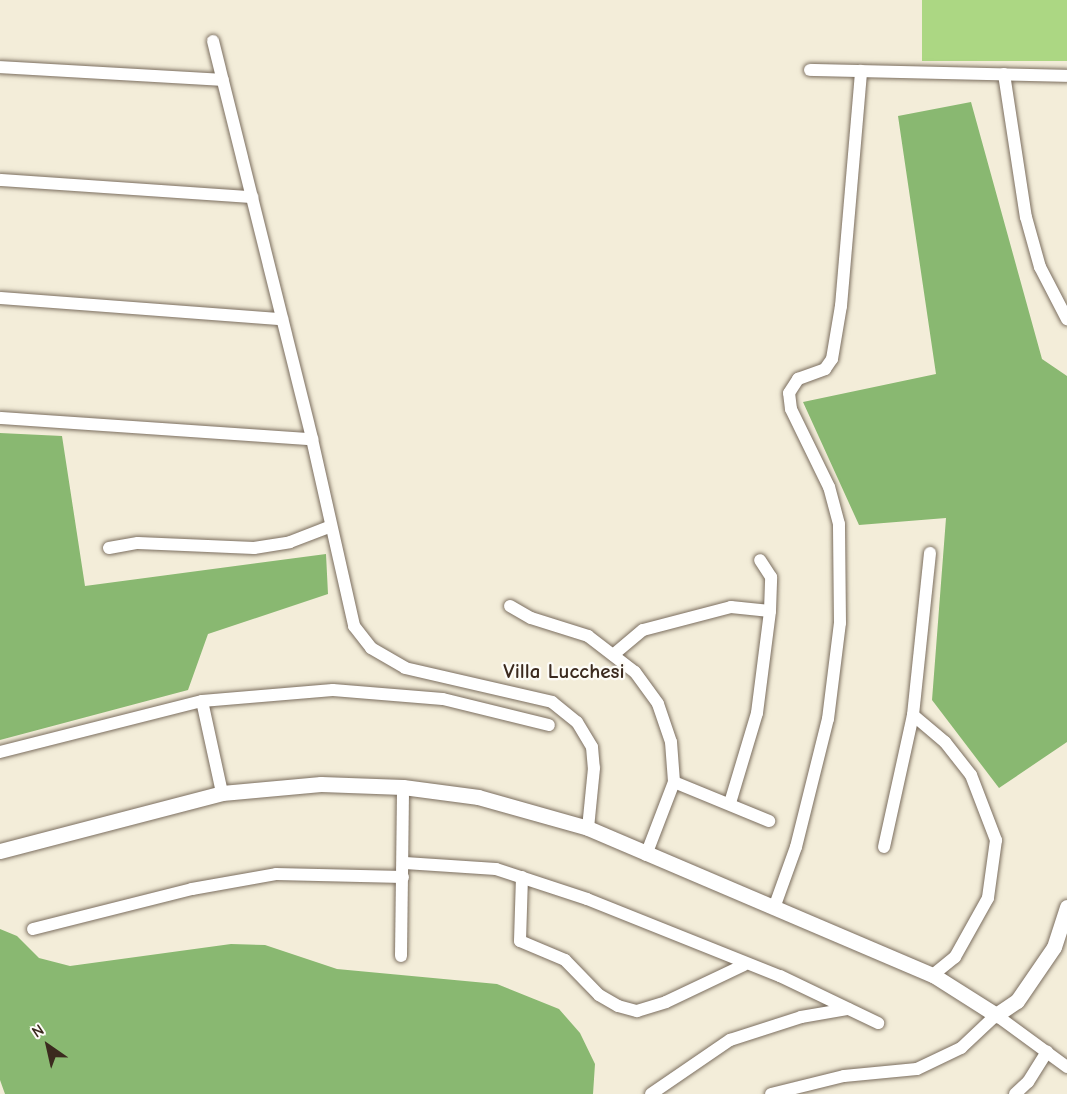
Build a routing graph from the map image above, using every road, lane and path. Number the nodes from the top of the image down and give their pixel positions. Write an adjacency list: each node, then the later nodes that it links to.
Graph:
1 (213, 41): 7 (street)
2 (0, 67): 7 (street)
3 (810, 70): 4 (street)
4 (861, 71): 5 (street); 39 (street)
5 (1004, 74): 6 (street); 12 (street)
6 (1067, 76)
7 (223, 80): 9 (street)
8 (0, 180): 9 (street)
9 (252, 196): 11 (street)
10 (0, 298): 11 (street)
11 (282, 319): 14 (street)
12 (1067, 319)
13 (0, 418): 14 (street)
14 (312, 439): 15 (street)
15 (329, 527): 16 (street); 31 (street)
16 (109, 548)
17 (930, 553): 23 (street)
18 (760, 560): 20 (street)
19 (510, 606): 21 (street)
20 (771, 611): 21 (street); 29 (street)
21 (613, 656): 26 (street)
22 (202, 701): 24 (street); 25 (street); 28 (street)
23 (912, 715): 32 (street); 43 (street)
24 (549, 724)
25 (0, 752)
26 (674, 782): 29 (street); 34 (street)
27 (403, 787): 28 (street); 31 (street); 35 (street)
28 (222, 793): 33 (street)
29 (730, 803): 30 (street)
30 (769, 821)
31 (588, 828): 34 (street)
32 (884, 847)
33 (0, 851)
34 (646, 855): 39 (street)
35 (405, 863): 36 (street); 37 (street)
36 (403, 877): 40 (street); 41 (street)
37 (522, 877): 42 (street); 42 (street)
38 (1067, 907): 45 (street)
39 (774, 908): 43 (street)
40 (33, 929)
41 (401, 956)
42 (744, 965): 44 (street)
43 (933, 975): 45 (street)
44 (848, 1009): 46 (street); 49 (street)
45 (996, 1015): 47 (street); 50 (street)
46 (878, 1023)
47 (1047, 1052): 48 (street); 51 (street)
48 (1066, 1063)
49 (651, 1094)
50 (771, 1094)
51 (1015, 1094)

